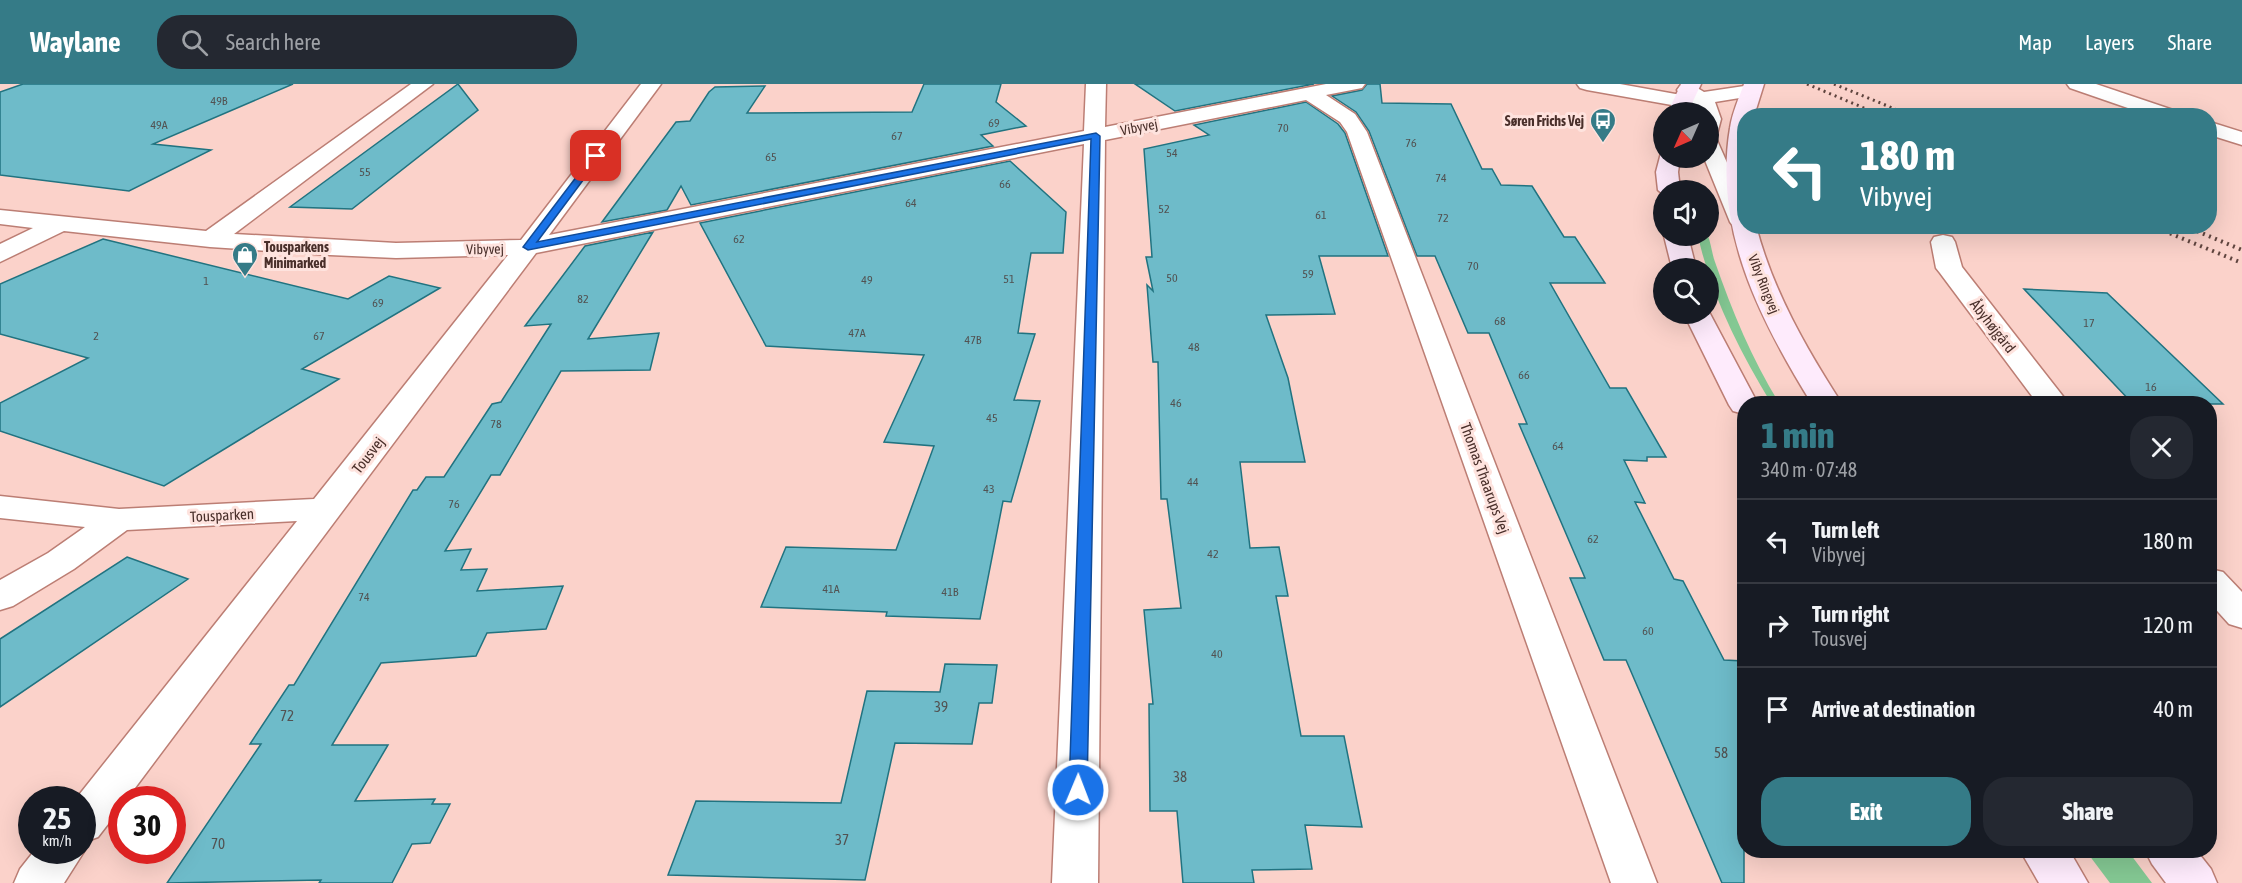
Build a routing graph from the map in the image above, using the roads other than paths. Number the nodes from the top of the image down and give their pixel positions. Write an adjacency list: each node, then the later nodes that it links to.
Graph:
1 (423, 84): 23 (street)
2 (651, 84): 25 (street, Tousvej)
3 (1096, 84): 14 (street)
4 (1355, 84): 9 (street, Vibyvej)
5 (1587, 84): 10 (street)
6 (1652, 84): 10 (street)
7 (2077, 84): 12 (street)
8 (1752, 87): 10 (street); 11 (main road, Viby Ringvej)
9 (1309, 93): 14 (street, Vibyvej); 43 (street, Thomas Thaarups Vej)
10 (1688, 97)
11 (1747, 108)
12 (2148, 108)
13 (2217, 130): 15 (street)
14 (1096, 136): 25 (street, Vibyvej); 42 (street)
15 (2242, 139)
16 (1737, 151): 18 (main road, Viby Ringvej)
17 (1719, 168): 19 (street)
18 (1737, 190)
19 (1737, 210)
20 (0, 217): 21 (street, Vibyvej)
21 (60, 224): 23 (street, Vibyvej); 26 (street)
22 (1745, 234): 29 (main road, Viby Ringvej)
23 (210, 240): 25 (street, Vibyvej)
24 (1943, 242): 30 (street, Åbyhøjgård)
25 (528, 247): 32 (street, Tousvej)
26 (0, 254)
27 (1703, 324): 28 (main road)
28 (1739, 396)
29 (1822, 396)
30 (2048, 396)
31 (0, 507): 33 (street, Tousparken)
32 (326, 509): 33 (street, Tousparken); 37 (street, Tousvej)
33 (119, 520): 35 (street)
34 (2217, 588): 36 (street)
35 (0, 597)
36 (2242, 615)
37 (96, 806)
38 (2048, 858): 44 (main road)
39 (2174, 858): 45 (main road)
40 (51, 864): 41 (street)
41 (37, 883)
42 (1075, 883)
43 (1634, 883)
44 (2065, 883)
45 (2194, 883)

